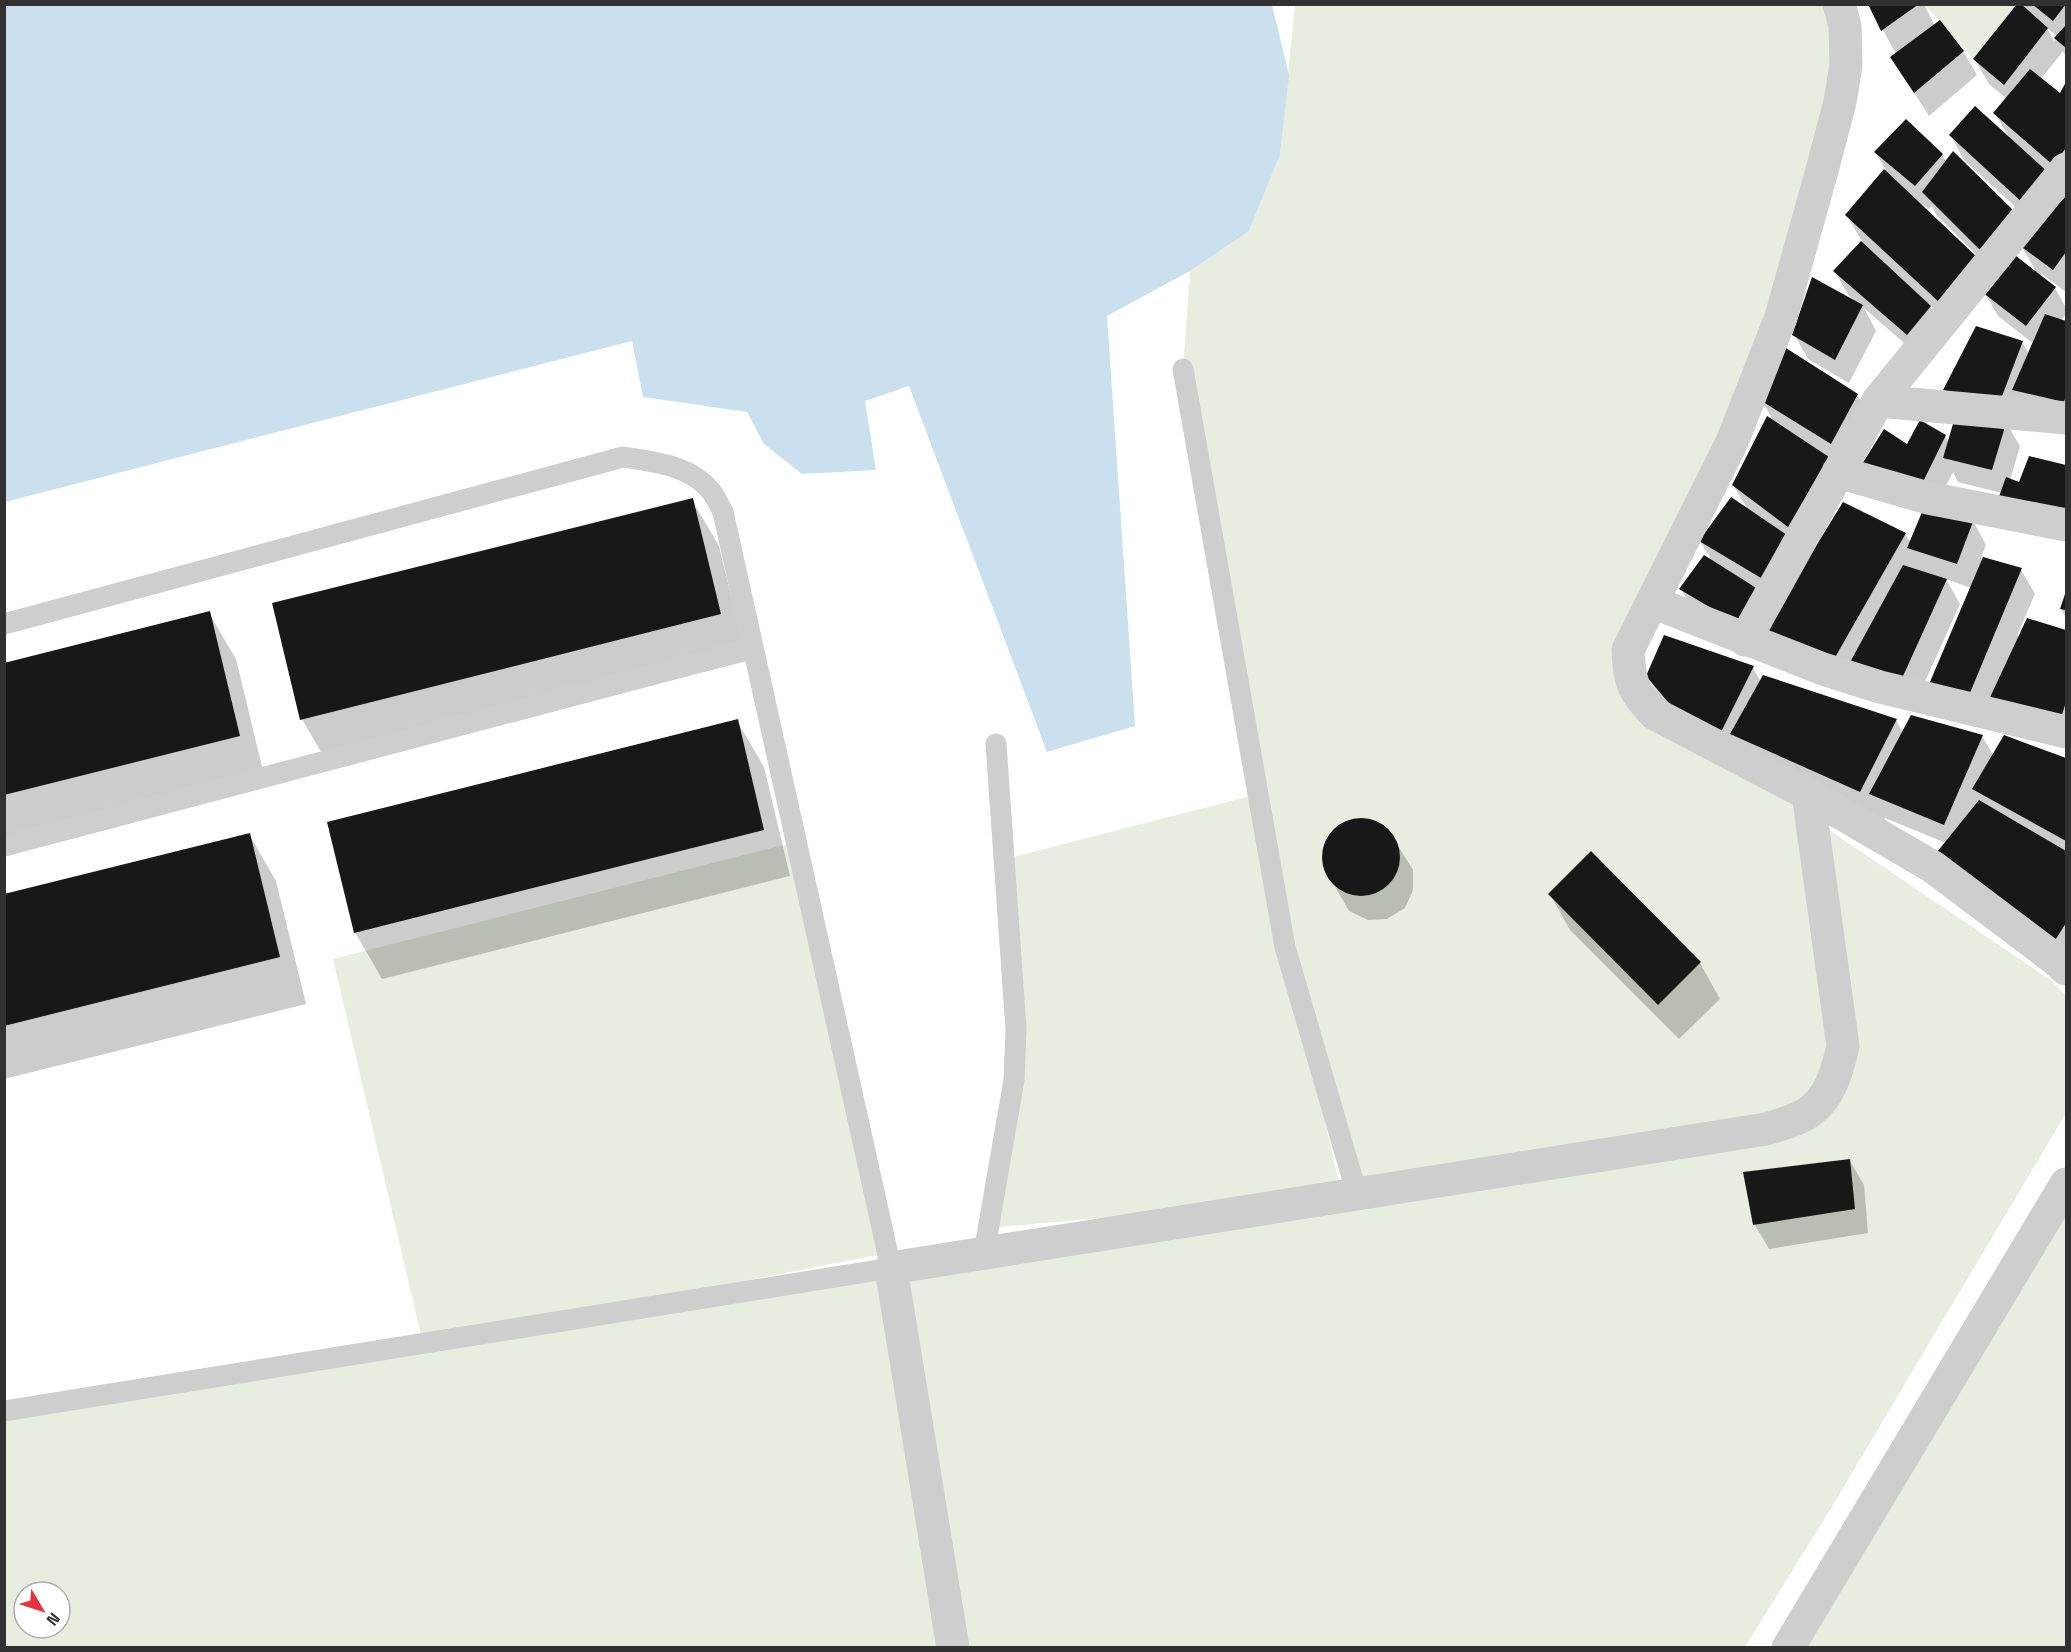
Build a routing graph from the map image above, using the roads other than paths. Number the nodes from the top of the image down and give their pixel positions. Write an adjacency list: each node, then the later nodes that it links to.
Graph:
1 (1839, 4): 8 (street)
2 (2067, 169): 4 (street)
3 (1183, 369): 18 (lane)
4 (1878, 401): 5 (street); 6 (street)
5 (2067, 418)
6 (1838, 472): 7 (street); 10 (street)
7 (2067, 525)
8 (1652, 602): 10 (street); 14 (street)
9 (4, 624): 11 (lane)
10 (1745, 640): 12 (street)
11 (753, 648): 15 (lane); 20 (lane)
12 (2067, 732)
13 (996, 744): 19 (lane)
14 (1808, 794): 16 (street); 18 (street)
15 (4, 846)
16 (2067, 969)
17 (2067, 1184): 23 (street)
18 (1357, 1194): 19 (street)
19 (984, 1253): 20 (street)
20 (891, 1268): 21 (lane); 22 (street)
21 (4, 1411)
22 (952, 1647)
23 (1788, 1647)

